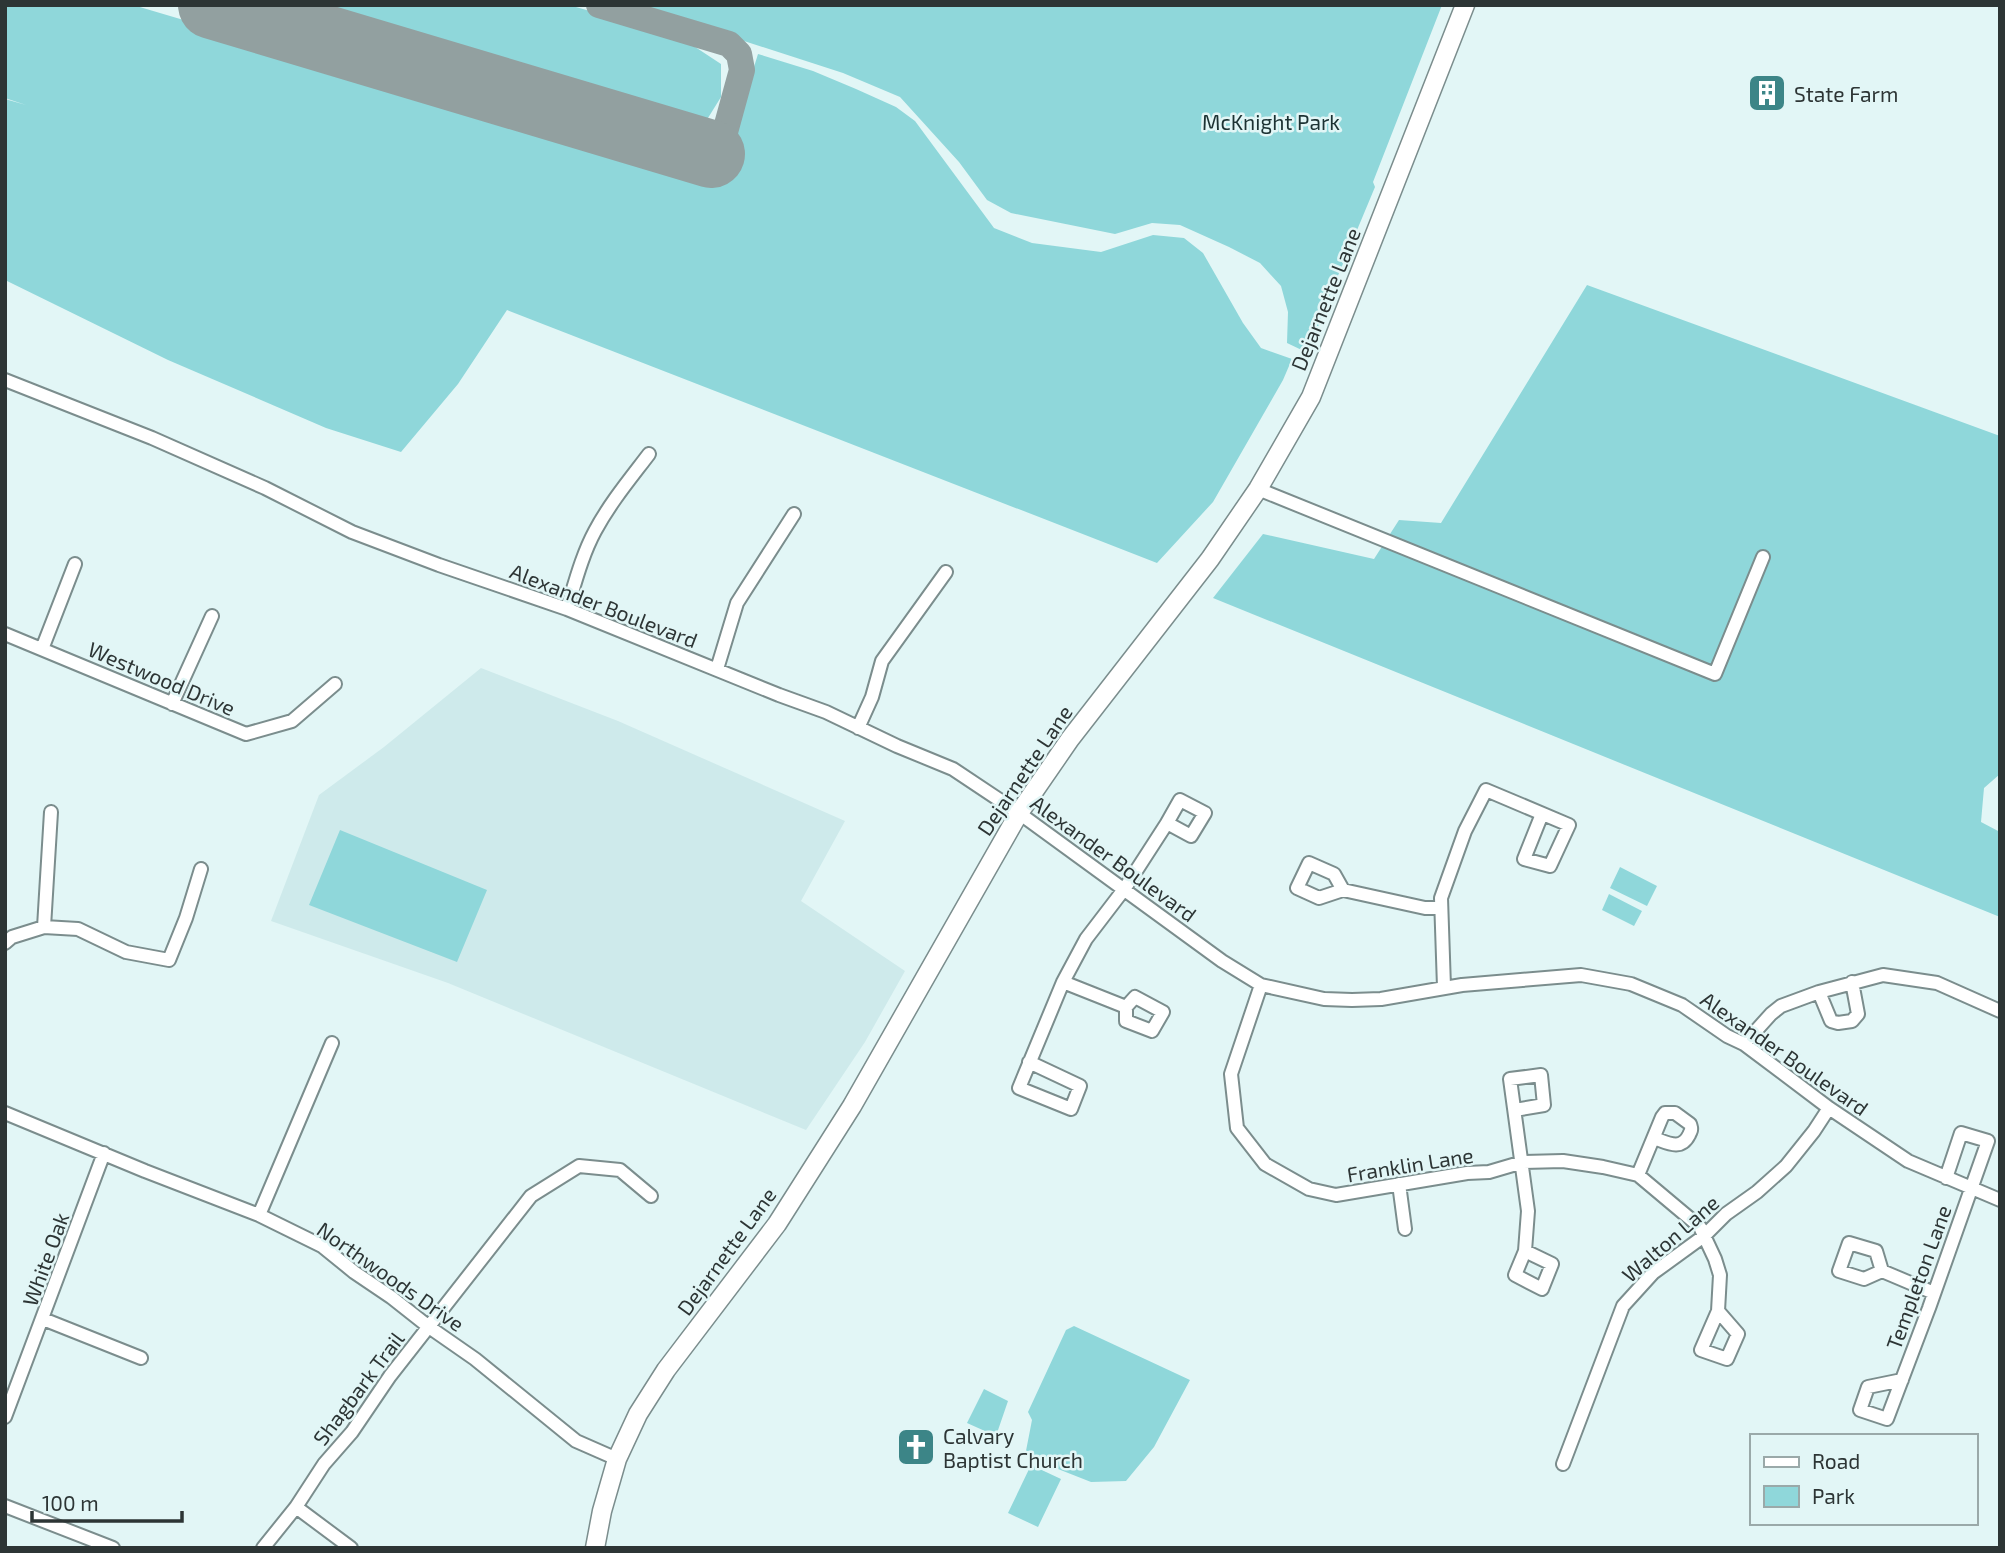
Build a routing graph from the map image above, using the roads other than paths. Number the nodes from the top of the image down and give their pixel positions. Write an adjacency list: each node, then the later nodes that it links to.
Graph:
1 (1465, 5): 4 (main road, Dejarnette Lane)
2 (5, 380): 9 (street, Alexander Boulevard)
3 (649, 454): 9 (street)
4 (1258, 489): 6 (street); 18 (main road, Dejarnette Lane)
5 (794, 514): 13 (street)
6 (1763, 557)
7 (75, 564): 12 (street)
8 (946, 572): 16 (street)
9 (567, 608): 13 (street, Alexander Boulevard)
10 (212, 616): 15 (street)
11 (5, 634): 12 (street, Westwood Drive)
12 (42, 649): 15 (street, Westwood Drive)
13 (718, 669): 16 (street, Alexander Boulevard)
14 (335, 684): 15 (street, Westwood Drive)
15 (172, 704)
16 (858, 728): 18 (street, Alexander Boulevard)
17 (51, 812): 25 (street)
18 (1019, 813): 22 (street, Alexander Boulevard); 61 (main road, Dejarnette Lane)
19 (1542, 814): 24 (street)
20 (1167, 822): 22 (street)
21 (201, 869): 25 (street)
22 (1125, 888): 27 (street); 29 (street, Alexander Boulevard)
23 (1343, 890): 24 (street)
24 (1440, 908): 30 (street)
25 (44, 927): 26 (street)
26 (5, 943)
27 (1063, 982): 32 (street); 36 (street)
28 (1852, 982): 31 (street); 31 (street); 33 (street)
29 (1261, 985): 30 (street, Alexander Boulevard); 45 (street, Franklin Lane)
30 (1444, 987): 35 (street, Alexander Boulevard)
31 (1819, 992): 35 (street)
32 (1126, 1007)
33 (2000, 1011)
34 (332, 1043): 49 (street)
35 (1744, 1044): 37 (street, Alexander Boulevard)
36 (1029, 1062): 36 (street)
37 (1829, 1108): 44 (street, Alexander Boulevard); 51 (street, Walton Lane)
38 (1515, 1110): 42 (street)
39 (5, 1113): 41 (street, Northwoods Drive)
40 (1654, 1138): 43 (street)
41 (104, 1153): 49 (street, Northwoods Drive); 56 (street, White Oak)
42 (1523, 1162): 43 (street, Franklin Lane); 45 (street, Franklin Lane); 52 (street)
43 (1638, 1175): 51 (street, Franklin Lane)
44 (1946, 1178): 46 (street, Alexander Boulevard); 46 (street, Templeton Lane)
45 (1399, 1184): 50 (street)
46 (1971, 1187): 48 (street, Alexander Boulevard); 54 (street, Templeton Lane)
47 (651, 1196): 57 (street, Shagbark Trail)
48 (2000, 1200)
49 (259, 1215): 57 (street, Northwoods Drive)
50 (1405, 1229)
51 (1702, 1231): 55 (street); 62 (street, Walton Lane)
52 (1525, 1251)
53 (1882, 1271): 54 (street)
54 (1934, 1293): 59 (street, Templeton Lane)
55 (1718, 1311)
56 (43, 1319): 58 (street); 60 (street, White Oak)
57 (429, 1327): 61 (street, Northwoods Drive); 64 (street, Shagbark Trail)
58 (141, 1359)
59 (1902, 1380)
60 (5, 1417)
61 (617, 1459): 68 (main road, Dejarnette Lane)
62 (1563, 1464)
63 (5, 1506): 65 (street)
64 (296, 1507): 66 (street, Shagbark Trail); 67 (street)
65 (113, 1548)
66 (263, 1548)
67 (351, 1548)
68 (595, 1548)

